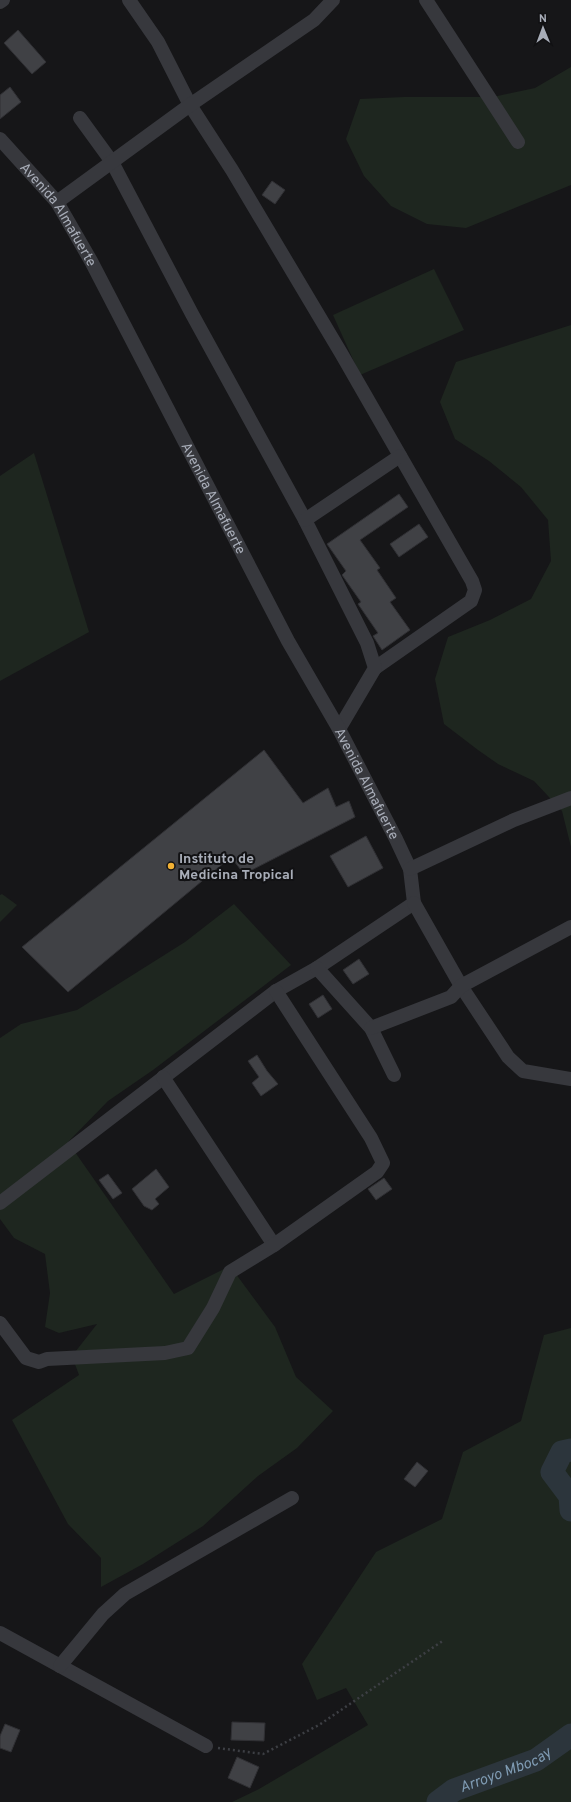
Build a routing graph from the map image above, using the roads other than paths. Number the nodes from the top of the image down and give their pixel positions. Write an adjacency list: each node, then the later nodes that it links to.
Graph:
1 (3, 0): 5 (street)
2 (129, 0): 6 (street)
3 (333, 0): 6 (street)
4 (426, 0): 9 (street)
5 (0, 2)
6 (190, 104): 10 (street); 12 (street)
7 (80, 118): 10 (street)
8 (0, 139): 11 (street, Avenida Almafuerte)
9 (518, 142)
10 (112, 162): 11 (street); 13 (street)
11 (56, 202): 15 (street, Avenida Almafuerte)
12 (400, 456): 13 (street); 14 (street)
13 (305, 520): 14 (street)
14 (375, 668): 15 (street)
15 (340, 729): 17 (street, Avenida Almafuerte)
16 (571, 798): 17 (street)
17 (410, 869): 18 (street, Avenida Almafuerte)
18 (414, 903): 20 (street); 21 (street)
19 (571, 927): 21 (street)
20 (317, 968): 22 (street); 23 (street)
21 (461, 986): 23 (street); 26 (street)
22 (276, 991): 25 (street); 28 (street)
23 (371, 1028): 24 (street)
24 (394, 1075)
25 (163, 1077): 27 (street); 28 (street)
26 (571, 1079)
27 (0, 1202)
28 (274, 1245): 29 (street)
29 (0, 1323)
30 (292, 1498): 32 (street)
31 (0, 1633): 32 (street)
32 (60, 1666): 33 (street)
33 (206, 1746)

